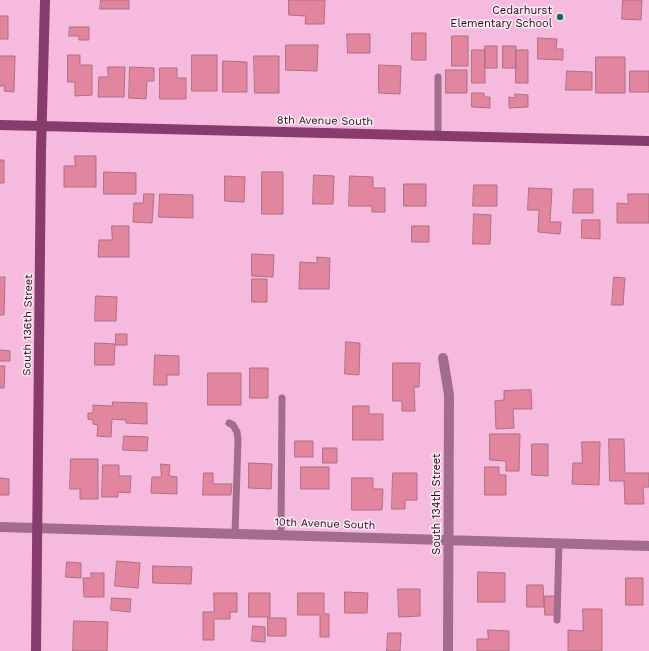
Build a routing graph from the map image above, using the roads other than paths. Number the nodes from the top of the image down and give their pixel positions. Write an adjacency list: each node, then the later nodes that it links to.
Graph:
1 (45, 0): 4 (street, South 136th Street)
2 (438, 77): 5 (lane)
3 (0, 125): 4 (street, 8th Avenue South)
4 (43, 126): 5 (street, 8th Avenue South); 11 (street, South 136th Street)
5 (438, 136): 6 (street, 8th Avenue South)
6 (649, 140)
7 (444, 358): 14 (street, South 134th Street)
8 (282, 398): 13 (lane)
9 (229, 423): 12 (lane)
10 (0, 527): 11 (street, 10th Avenue South)
11 (37, 528): 12 (street, 10th Avenue South); 18 (street, South 136th Street)
12 (234, 534): 13 (street, 10th Avenue South)
13 (282, 535): 14 (street, 10th Avenue South)
14 (448, 540): 15 (street, 10th Avenue South); 19 (street, South 134th Street)
15 (559, 544): 16 (street, 10th Avenue South); 17 (lane)
16 (649, 546)
17 (557, 620)
18 (36, 651)
19 (448, 651)

